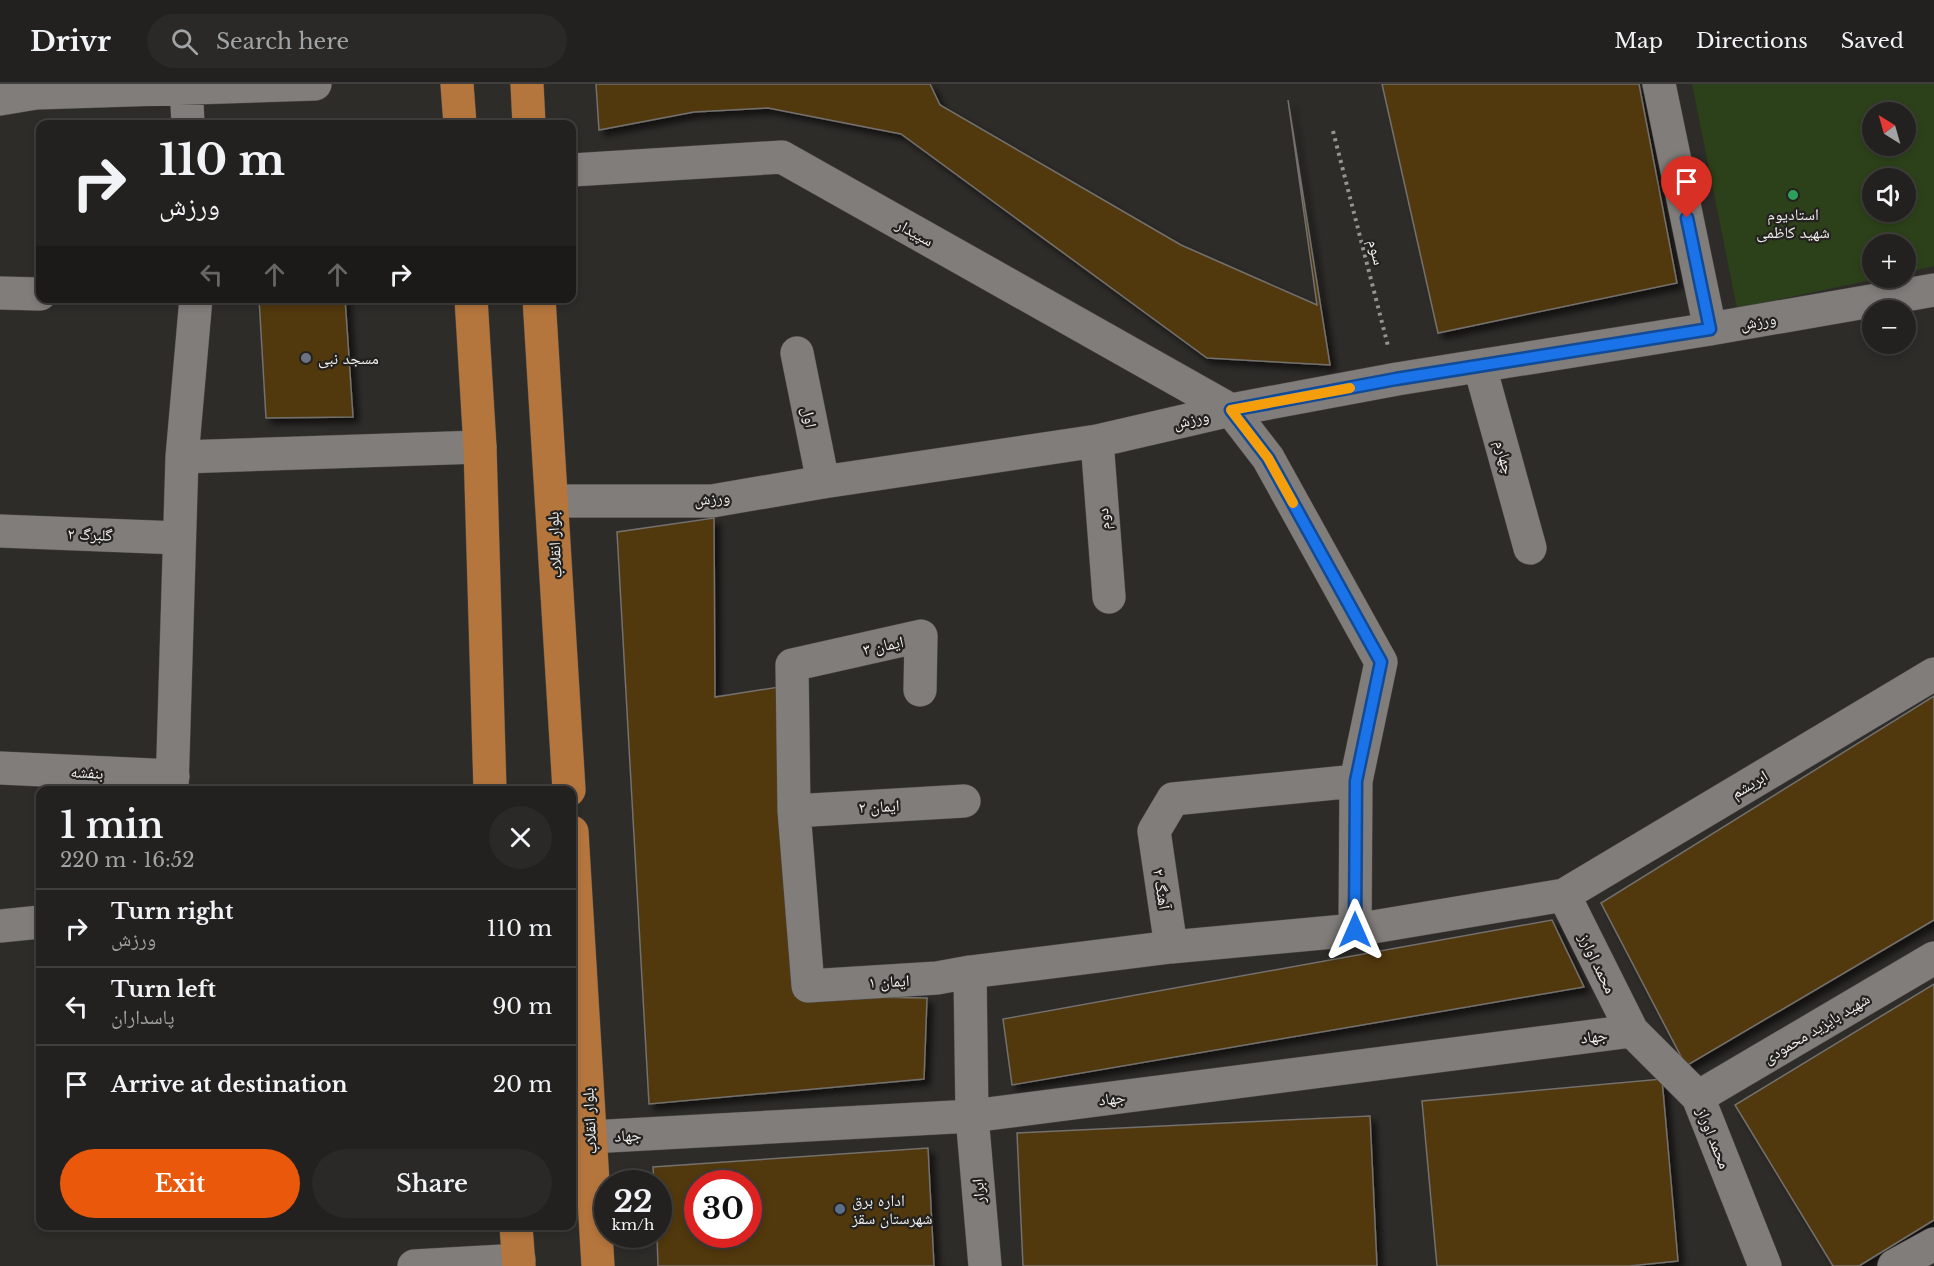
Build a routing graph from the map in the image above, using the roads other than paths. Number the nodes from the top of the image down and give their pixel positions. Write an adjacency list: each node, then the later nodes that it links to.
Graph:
1 (315, 84): 5 (street)
2 (457, 84): 9 (main road)
3 (526, 84): 10 (main road)
4 (1659, 84): 18 (street)
5 (186, 85): 6 (street); 8 (street)
6 (36, 88): 7 (street)
7 (0, 99)
8 (188, 120)
9 (460, 120)
10 (529, 120)
11 (576, 170): 21 (street, سپیدار)
12 (1934, 290): 18 (street, ورزش)
13 (0, 293): 14 (street)
14 (36, 294)
15 (196, 303): 24 (street)
16 (471, 303): 23 (main road)
17 (539, 303): 26 (main road, بلوار انقلاب)
18 (1710, 329): 20 (street, ورزش)
19 (797, 352): 25 (street, اول)
20 (1480, 367): 21 (street, ورزش); 29 (street, چهارم)
21 (1231, 410): 22 (street, ورزش); 34 (street)
22 (1097, 441): 25 (street, ورزش); 30 (street, دوم)
23 (480, 447): 24 (street); 36 (main road)
24 (182, 457): 28 (street)
25 (822, 482): 26 (street, ورزش)
26 (552, 501): 37 (main road, بلوار انقلاب)
27 (0, 531): 28 (street, گلبرگ ۲)
28 (179, 538): 35 (street)
29 (1530, 548)
30 (1110, 597)
31 (1934, 674): 40 (street, ابریشم)
32 (920, 690): 39 (street, ایمان ۳)
33 (0, 768): 35 (street, بنفشه)
34 (1356, 781): 44 (street); 45 (street, آهنگ ۲)
35 (173, 783)
36 (490, 786)
37 (569, 786)
38 (964, 801): 39 (street, ایمان ۲)
39 (794, 811): 47 (street, ایمان ۱)
40 (1564, 895): 44 (street, ایمان ۱); 48 (street, محمد اوارز)
41 (576, 900): 51 (main road, بلوار انقلاب)
42 (36, 922): 43 (street)
43 (0, 926)
44 (1355, 930): 45 (street, ایمان ۱)
45 (1171, 946): 47 (street, ایمان ۱)
46 (1934, 958): 49 (street, شهید بایزید محمودی)
47 (970, 972): 50 (street, ابرار)
48 (1632, 1031): 49 (street, محمد اوراز); 50 (street, جهاد)
49 (1698, 1097): 58 (street, محمد اوراز)
50 (972, 1116): 51 (street, جهاد); 57 (street, ابرار)
51 (590, 1137): 56 (main road, بلوار انقلاب)
52 (516, 1230): 54 (main road)
53 (1934, 1244): 59 (street)
54 (519, 1263): 55 (street)
55 (414, 1266)
56 (598, 1266)
57 (986, 1266)
58 (1765, 1266)
59 (1894, 1266)

